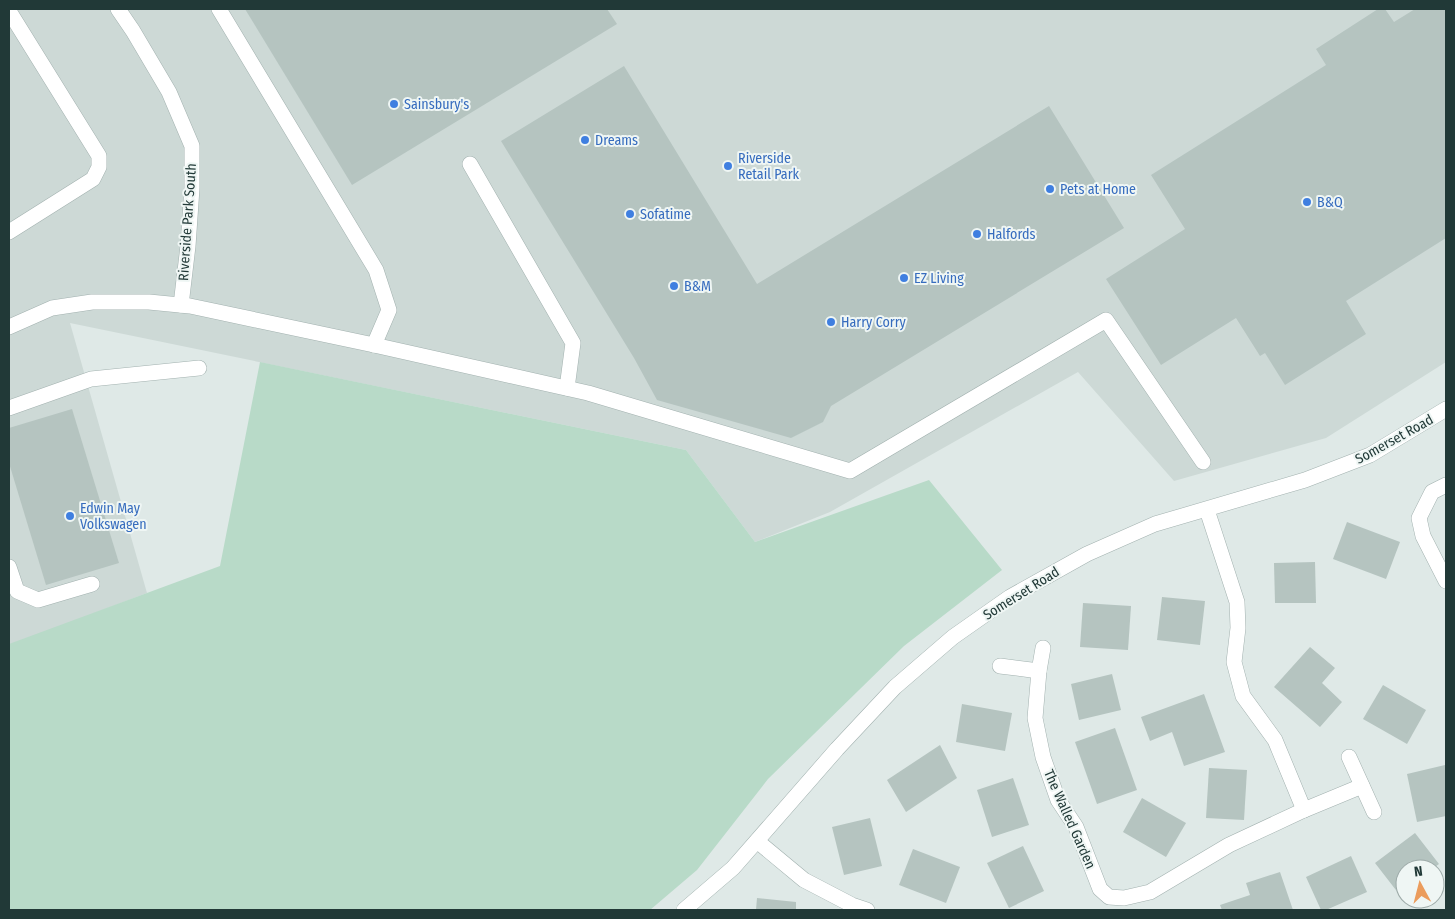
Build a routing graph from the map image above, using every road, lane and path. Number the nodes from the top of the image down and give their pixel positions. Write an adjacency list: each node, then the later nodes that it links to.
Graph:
1 (118, 9): 6 (street, Riverside Park South)
2 (219, 9): 8 (street)
3 (9, 11): 5 (street)
4 (470, 164): 10 (street)
5 (9, 232)
6 (181, 305): 7 (street); 8 (street)
7 (9, 327)
8 (374, 345): 10 (street)
9 (199, 368): 11 (street)
10 (567, 388): 13 (street)
11 (9, 408)
12 (1446, 409): 15 (street, Somerset Road)
13 (1202, 462)
14 (1446, 485): 17 (street)
15 (1207, 510): 25 (street); 27 (street, Somerset Road)
16 (9, 567): 19 (street)
17 (1446, 581)
18 (92, 584): 19 (street)
19 (13, 593)
20 (1043, 648): 22 (street, The Walled Garden)
21 (1000, 666): 22 (street)
22 (1039, 670): 25 (street, The Walled Garden)
23 (1349, 757): 24 (street)
24 (1362, 786): 25 (street, The Walled Garden); 26 (street)
25 (1304, 810)
26 (1374, 812)
27 (757, 841): 28 (street, Somerset Road); 29 (street)
28 (684, 910)
29 (867, 910)

